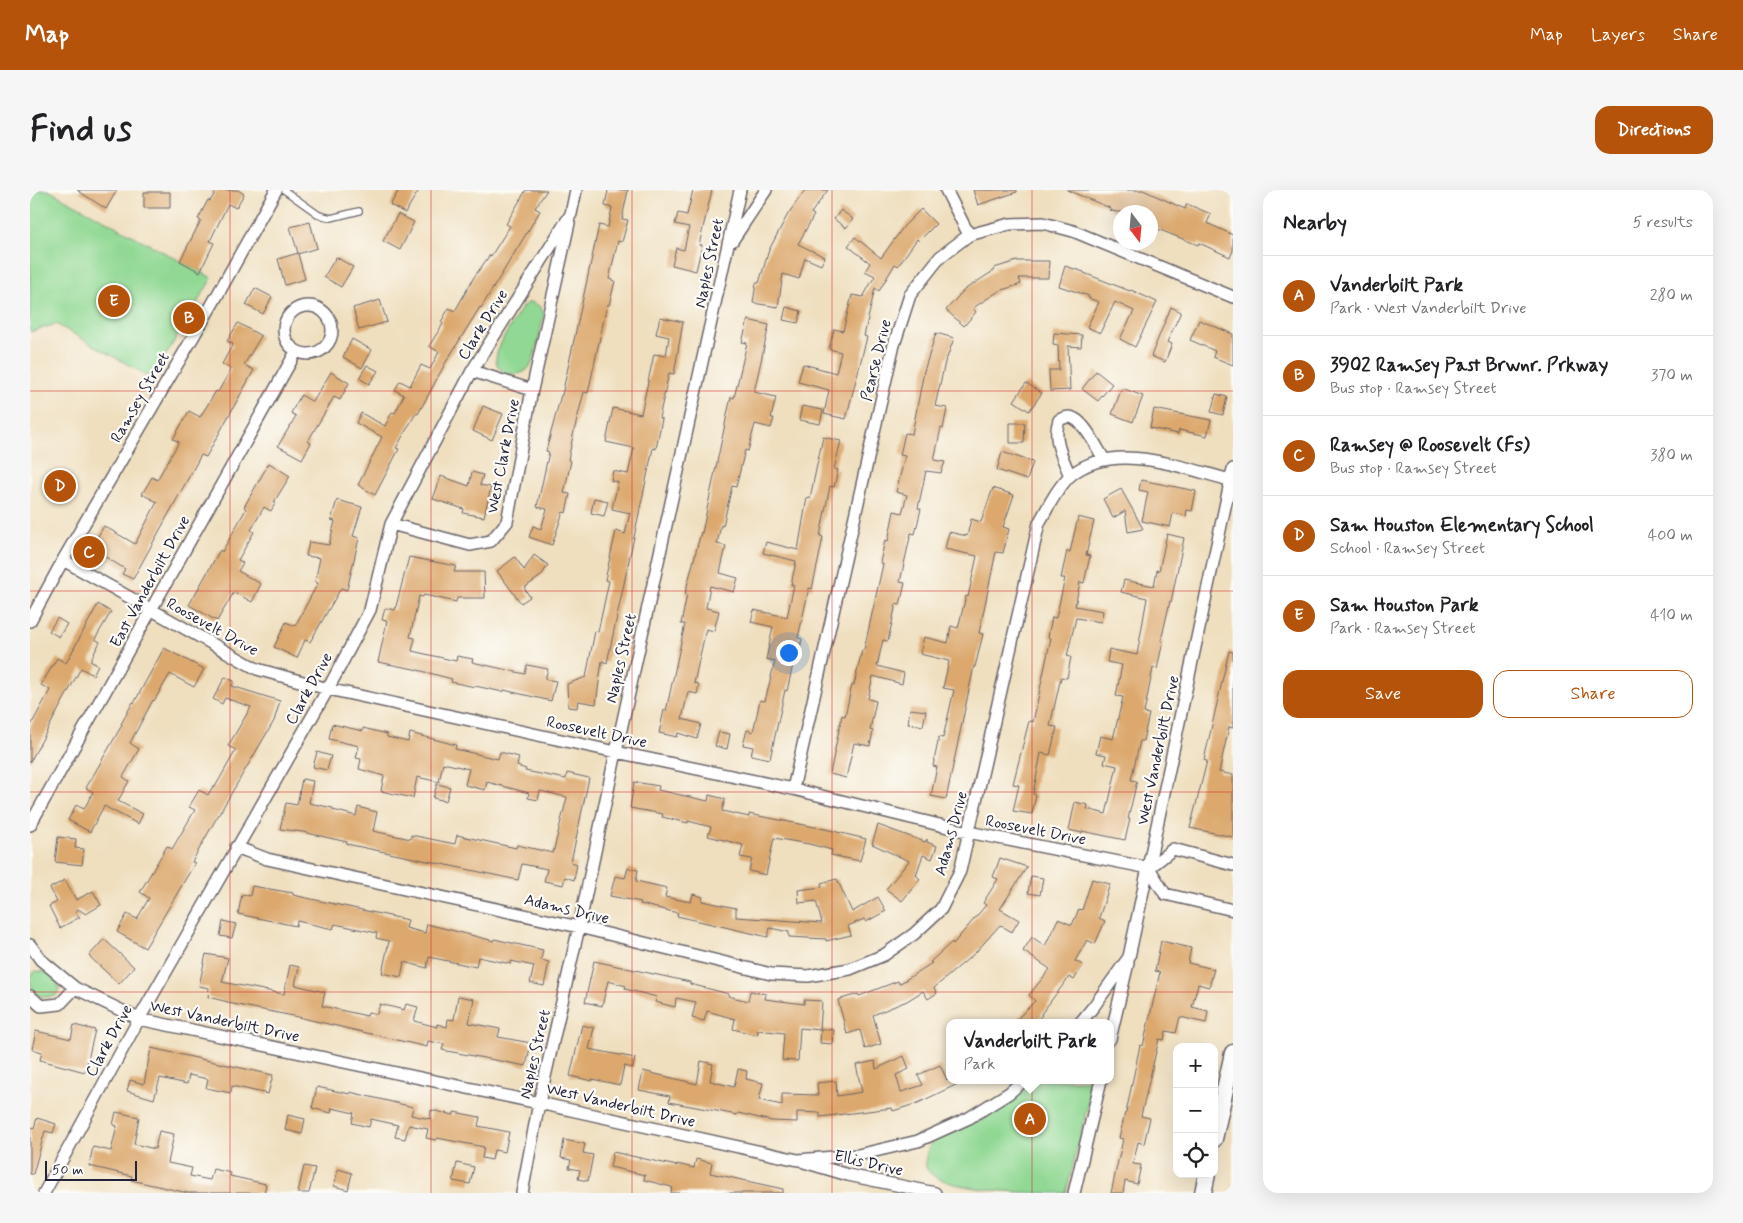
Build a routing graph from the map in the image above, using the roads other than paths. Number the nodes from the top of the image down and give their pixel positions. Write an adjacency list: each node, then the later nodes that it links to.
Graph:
1 (276, 190): 20 (street, Ramsey Street)
2 (284, 190): 7 (lane)
3 (576, 190): 8 (street, Clark Drive)
4 (740, 190): 10 (street, Naples Street)
5 (766, 190): 10 (street)
6 (946, 190): 9 (street)
7 (359, 211)
8 (571, 214): 13 (street, Clark Drive); 14 (street, West Clark Drive)
9 (969, 235): 11 (street, Pearse Drive); 25 (street, Pearse Drive)
10 (729, 246): 24 (street, Naples Street)
11 (1233, 297)
12 (296, 352): 12 (street); 21 (street, East Vanderbilt Drive)
13 (472, 370): 14 (street, West Clark Drive); 19 (street, Clark Drive)
14 (532, 390): 19 (street, West Clark Drive)
15 (1104, 459): 17 (street, Adams Drive); 17 (street); 18 (street, Adams Drive)
16 (1233, 469): 18 (street, West Vanderbilt Drive)
17 (1070, 476): 27 (street, Adams Drive)
18 (1230, 480): 30 (street, West Vanderbilt Drive)
19 (391, 524): 23 (street, Clark Drive)
20 (63, 560): 21 (street, Roosevelt Drive); 22 (street, Ramsey Street)
21 (151, 610): 23 (street, Roosevelt Drive); 26 (street, East Vanderbilt Drive)
22 (30, 621)
23 (328, 689): 24 (street, Roosevelt Drive); 28 (street, Clark Drive)
24 (616, 752): 25 (street, Roosevelt Drive); 32 (street, Naples Street)
25 (792, 789): 27 (street, Roosevelt Drive)
26 (30, 825)
27 (968, 832): 30 (street, Roosevelt Drive); 32 (street, Adams Drive)
28 (236, 847): 32 (street, Adams Drive); 37 (street, Clark Drive)
29 (1233, 864): 30 (street)
30 (1149, 868): 31 (street); 34 (street, West Vanderbilt Drive)
31 (1233, 910)
32 (579, 927): 44 (street, Naples Street)
33 (31, 951): 35 (street)
34 (1129, 957): 38 (street, West Vanderbilt Drive); 39 (street)
35 (75, 988): 36 (street); 37 (street)
36 (30, 996)
37 (139, 1019): 44 (street, West Vanderbilt Drive); 48 (street, Clark Drive)
38 (1083, 1019)
39 (1114, 1023)
40 (1233, 1053): 43 (main road)
41 (1019, 1084): 46 (street, West Vanderbilt Drive)
42 (1099, 1084): 51 (street)
43 (1229, 1091): 45 (main road)
44 (539, 1103): 46 (street, West Vanderbilt Drive); 49 (street, Naples Street)
45 (1216, 1133)
46 (798, 1160): 50 (street, Ellis Drive)
47 (1206, 1178): 52 (main road)
48 (44, 1193)
49 (522, 1193)
50 (934, 1193)
51 (1074, 1193)
52 (1202, 1193)

